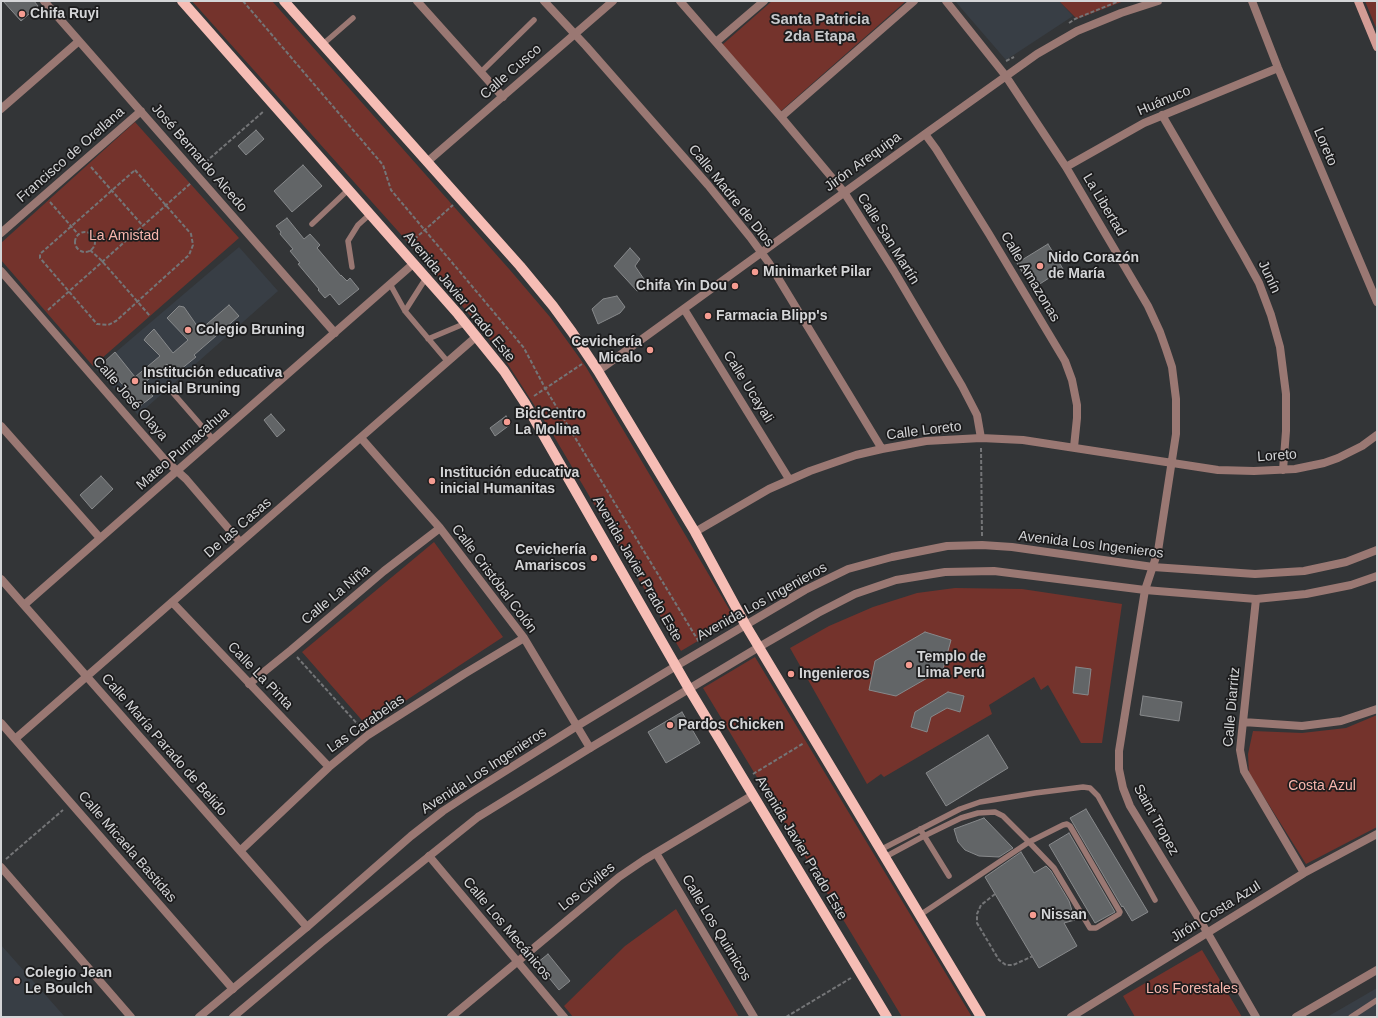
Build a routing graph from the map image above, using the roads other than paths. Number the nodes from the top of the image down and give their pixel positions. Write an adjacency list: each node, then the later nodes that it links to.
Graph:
1 (44, 1): 17 (street, José Bernardo Alcedo)
2 (182, 1): 32 (main road, Avenida Javier Prado Este)
3 (284, 1): 19 (main road)
4 (417, 1): 22 (street)
5 (544, 1): 16 (street, Calle Madre de Dios)
6 (613, 1): 16 (street, Calle Cusco)
7 (680, 1): 18 (street, Calle San Martín)
8 (764, 1): 18 (street)
9 (914, 1): 28 (street)
10 (946, 1): 23 (street, La Libertad)
11 (1158, 1): 23 (street, Jirón Arequipa)
12 (1252, 1): 21 (street, Loreto)
13 (1358, 1): 20 (main road)
14 (353, 18): 19 (lane)
15 (534, 20): 22 (lane)
16 (574, 34): 24 (street, Calle Cusco); 37 (street, Calle Madre de Dios)
17 (78, 41): 25 (street); 26 (street, José Bernardo Alcedo)
18 (716, 42): 28 (street, Calle San Martín)
19 (322, 45): 30 (main road)
20 (1377, 47)
21 (1278, 68): 27 (street, Huánuco); 43 (street, Loreto)
22 (481, 72): 24 (street)
23 (1005, 76): 29 (street, Jirón Arequipa); 31 (street, La Libertad)
24 (503, 96): 30 (street, Calle Cusco)
25 (1, 108)
26 (140, 111): 36 (street, Francisco de Orellana); 47 (street, José Bernardo Alcedo)
27 (1162, 115): 31 (street, Huánuco); 61 (street, Junín)
28 (781, 117): 33 (street, Calle San Martín)
29 (924, 134): 33 (street, Jirón Arequipa); 58 (street, Calle Amazonas)
30 (427, 162): 51 (main road)
31 (1066, 167): 60 (street, La Libertad)
32 (348, 190): 34 (main road, Avenida Javier Prado Este); 35 (lane)
33 (844, 192): 37 (street, Jirón Arequipa); 56 (street, Calle San Martín)
34 (369, 215): 38 (main road, Avenida Javier Prado Este); 39 (lane)
35 (312, 224)
36 (1, 233)
37 (762, 252): 44 (street, Jirón Arequipa); 59 (street, Calle Madre de Dios)
38 (413, 264): 41 (main road, Avenida Javier Prado Este); 42 (street, Mateo Pumacahua)
39 (352, 267)
40 (1, 271): 62 (street, Calle José Olaya)
41 (426, 278): 45 (lane); 46 (main road, Avenida Javier Prado Este)
42 (390, 284): 45 (lane); 47 (street, Mateo Pumacahua)
43 (1377, 302)
44 (684, 309): 51 (street, Jirón Arequipa); 63 (street, Calle Ucayali)
45 (406, 311): 49 (lane)
46 (466, 323): 48 (main road, Avenida Javier Prado Este); 49 (lane)
47 (335, 333): 57 (street, Mateo Pumacahua)
48 (477, 336): 50 (street, De las Casas); 79 (main road, Avenida Javier Prado Este)
49 (428, 339): 50 (lane)
50 (448, 362): 55 (street, De las Casas)
51 (598, 371): 65 (main road)
52 (173, 393): 57 (lane)
53 (1, 426): 66 (street)
54 (1377, 435): 61 (street, Loreto)
55 (361, 438): 64 (street, Calle Cristóbal Colón); 67 (street, De las Casas)
56 (980, 438): 58 (street, Calle Loreto); 59 (street, Calle Loreto)
57 (213, 439): 62 (street, Mateo Pumacahua)
58 (1074, 447): 60 (street, Calle Loreto)
59 (882, 449): 63 (street, Calle Loreto)
60 (1172, 462): 61 (street, Loreto); 69 (street, La Libertad)
61 (1283, 470)
62 (177, 471): 66 (street, Mateo Pumacahua); 67 (street, Calle José Olaya)
63 (789, 479): 65 (street, Calle Loreto)
64 (440, 528): 77 (street, Calle Cristóbal Colón); 81 (street, Calle La Niña)
65 (695, 532): 76 (main road)
66 (100, 538): 75 (street, Mateo Pumacahua)
67 (240, 542): 74 (street, De las Casas)
68 (1377, 550): 69 (street, Avenida Los Ingenieros)
69 (1153, 567): 72 (street, Saint Tropez); 76 (street, Avenida Los Ingenieros)
70 (1377, 576): 73 (street)
71 (1, 579): 75 (street, Calle María Parado de Belido)
72 (1145, 590): 73 (street); 78 (street); 105 (street, Saint Tropez)
73 (1256, 599): 84 (street, Calle Diarritz)
74 (172, 602): 80 (street, De las Casas); 81 (street, Calle La Pinta)
75 (24, 605): 80 (street, Calle María Parado de Belido)
76 (745, 624): 78 (main road); 79 (street, Avenida Los Ingenieros)
77 (524, 638): 86 (street, Calle Cristóbal Colón); 89 (street, Las Carabelas)
78 (759, 647): 82 (street); 97 (main road)
79 (676, 666): 82 (main road, Avenida Javier Prado Este); 86 (street, Avenida Los Ingenieros)
80 (86, 677): 87 (street, De las Casas); 95 (street, Calle María Parado de Belido)
81 (249, 684): 89 (street, Calle La Pinta)
82 (689, 689): 88 (street); 90 (main road, Avenida Javier Prado Este)
83 (1377, 709): 84 (street)
84 (1243, 722): 100 (street, Calle Diarritz)
85 (1, 723): 87 (street, Calle Micaela Bastidas)
86 (577, 726): 88 (street, Calle Cristóbal Colón); 104 (street, Avenida Los Ingenieros)
87 (15, 739): 108 (street, Calle Micaela Bastidas)
88 (590, 748): 98 (street)
89 (329, 767): 95 (street, Las Carabelas)
90 (753, 795): 96 (street, Los Civiles); 116 (main road, Avenida Javier Prado Este)
91 (920, 829): 93 (lane); 97 (lane); 102 (lane)
92 (1377, 834): 100 (street, Jirón Costa Azul)
93 (924, 836): 94 (lane); 97 (lane); 101 (lane)
94 (1029, 842): 94 (lane); 103 (lane)
95 (240, 852): 104 (street, Calle María Parado de Belido)
96 (656, 853): 106 (street, Los Civiles); 115 (street, Calle Los Quimicos)
97 (882, 853): 103 (main road)
98 (429, 856): 106 (street, Calle Los Mecánicos); 112 (street)
99 (1, 867): 110 (street)
100 (1304, 873): 105 (street, Jirón Costa Azul)
101 (949, 876)
102 (1155, 900)
103 (920, 915): 117 (main road)
104 (307, 927): 108 (street, Avenida Los Ingenieros)
105 (1207, 932): 118 (street, Jirón Costa Azul); 119 (street, Saint Tropez)
106 (517, 962): 113 (street, Los Civiles); 114 (street, Calle Los Mecánicos)
107 (1377, 970): 120 (street)
108 (233, 989): 111 (street, Avenida Los Ingenieros)
109 (1377, 1000): 121 (lane)
110 (131, 1017)
111 (199, 1017)
112 (233, 1017)
113 (451, 1017)
114 (564, 1017)
115 (754, 1017)
116 (887, 1017)
117 (981, 1017)
118 (1071, 1017)
119 (1256, 1017)
120 (1296, 1017)
121 (1350, 1017)

